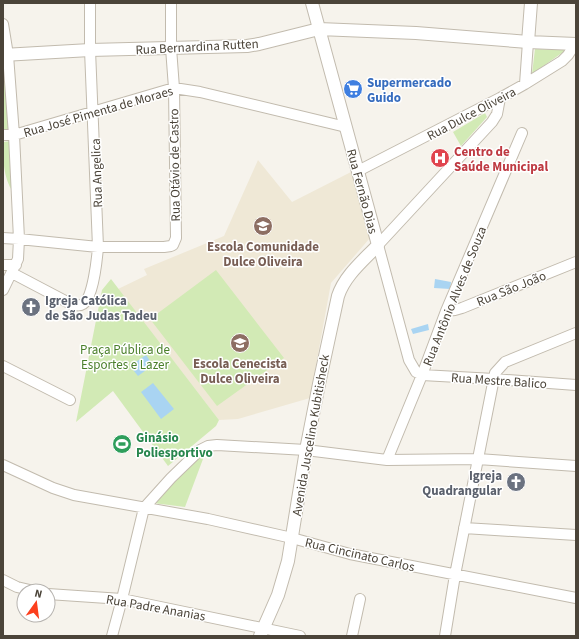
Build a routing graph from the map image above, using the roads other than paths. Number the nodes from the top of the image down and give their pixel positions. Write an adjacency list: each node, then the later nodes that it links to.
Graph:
1 (90, 3): 10 (street, Rua Angelica)
2 (171, 3): 9 (street, Rua Otávio de Castro)
3 (312, 3): 6 (street, Rua Fernão Dias)
4 (531, 3): 7 (street)
5 (3, 24): 11 (street)
6 (319, 29): 7 (street, Rua Bernardina Rutten); 9 (street, Rua Bernardina Rutten); 16 (street, Rua Fernão Dias)
7 (528, 42): 8 (street, Rua Bernardina Rutten); 12 (street)
8 (576, 44): 12 (street, Rua Dulce Oliveira)
9 (171, 48): 10 (street, Rua Bernardina Rutten); 13 (street, Rua Otávio de Castro)
10 (90, 50): 11 (street, Rua Bernardina Rutten); 15 (street, Rua Angelica)
11 (6, 55): 19 (street)
12 (525, 84): 14 (street, Rua Dulce Oliveira)
13 (174, 88): 15 (street, Rua José Pimenta de Moraes); 16 (street, Rua José Pimenta de Moraes); 24 (street, Rua Otávio de Castro)
14 (500, 98): 20 (street, Rua Dulce Oliveira); 23 (street)
15 (94, 112): 19 (street, Rua José Pimenta de Moraes); 24 (street, Rua Angelica)
16 (346, 127): 20 (street, Rua Fernão Dias)
17 (522, 133): 29 (street, Rua Antônio Alves de Souza)
18 (3, 135): 19 (street, Rua José Pimenta de Moraes)
19 (14, 135): 22 (street)
20 (358, 171): 23 (street, Rua Fernão Dias)
21 (3, 238): 22 (street)
22 (19, 239): 24 (street); 27 (street)
23 (378, 245): 32 (street, Rua Fernão Dias); 36 (street, Avenida Juscelino Kubitisheck)
24 (98, 247): 27 (street, Rua Angelica)
25 (576, 262): 29 (street, Rua São João)
26 (3, 265): 27 (street)
27 (14, 269): 28 (street)
28 (3, 290)
29 (446, 311): 32 (street, Rua Antônio Alves de Souza)
30 (576, 333): 33 (street)
31 (3, 366): 35 (street)
32 (422, 375): 33 (street, Rua Mestre Balico); 37 (street, Rua Antônio Alves de Souza)
33 (494, 379): 34 (street, Rua Mestre Balico); 38 (street)
34 (576, 385)
35 (70, 400)
36 (306, 450): 37 (street); 41 (street); 44 (street, Avenida Juscelino Kubitisheck)
37 (387, 460): 38 (street)
38 (478, 460): 40 (street); 42 (street)
39 (3, 465): 41 (street, Rua Cincinato Carlos)
40 (576, 466)
41 (144, 508): 44 (street, Rua Cincinato Carlos); 50 (street)
42 (464, 528): 43 (street); 45 (street)
43 (576, 535)
44 (292, 538): 45 (street, Rua Cincinato Carlos); 52 (street, Avenida Juscelino Kubitisheck)
45 (455, 575): 49 (street, Rua Cincinato Carlos); 56 (street)
46 (3, 580): 47 (street)
47 (16, 586)
48 (56, 595): 50 (street, Rua Padre Ananias)
49 (576, 598)
50 (122, 599): 52 (street, Rua Padre Ananias); 53 (street)
51 (360, 599): 55 (street)
52 (262, 632): 54 (street, Rua Padre Ananias)
53 (112, 636)
54 (300, 636)
55 (352, 636)
56 (445, 636)

